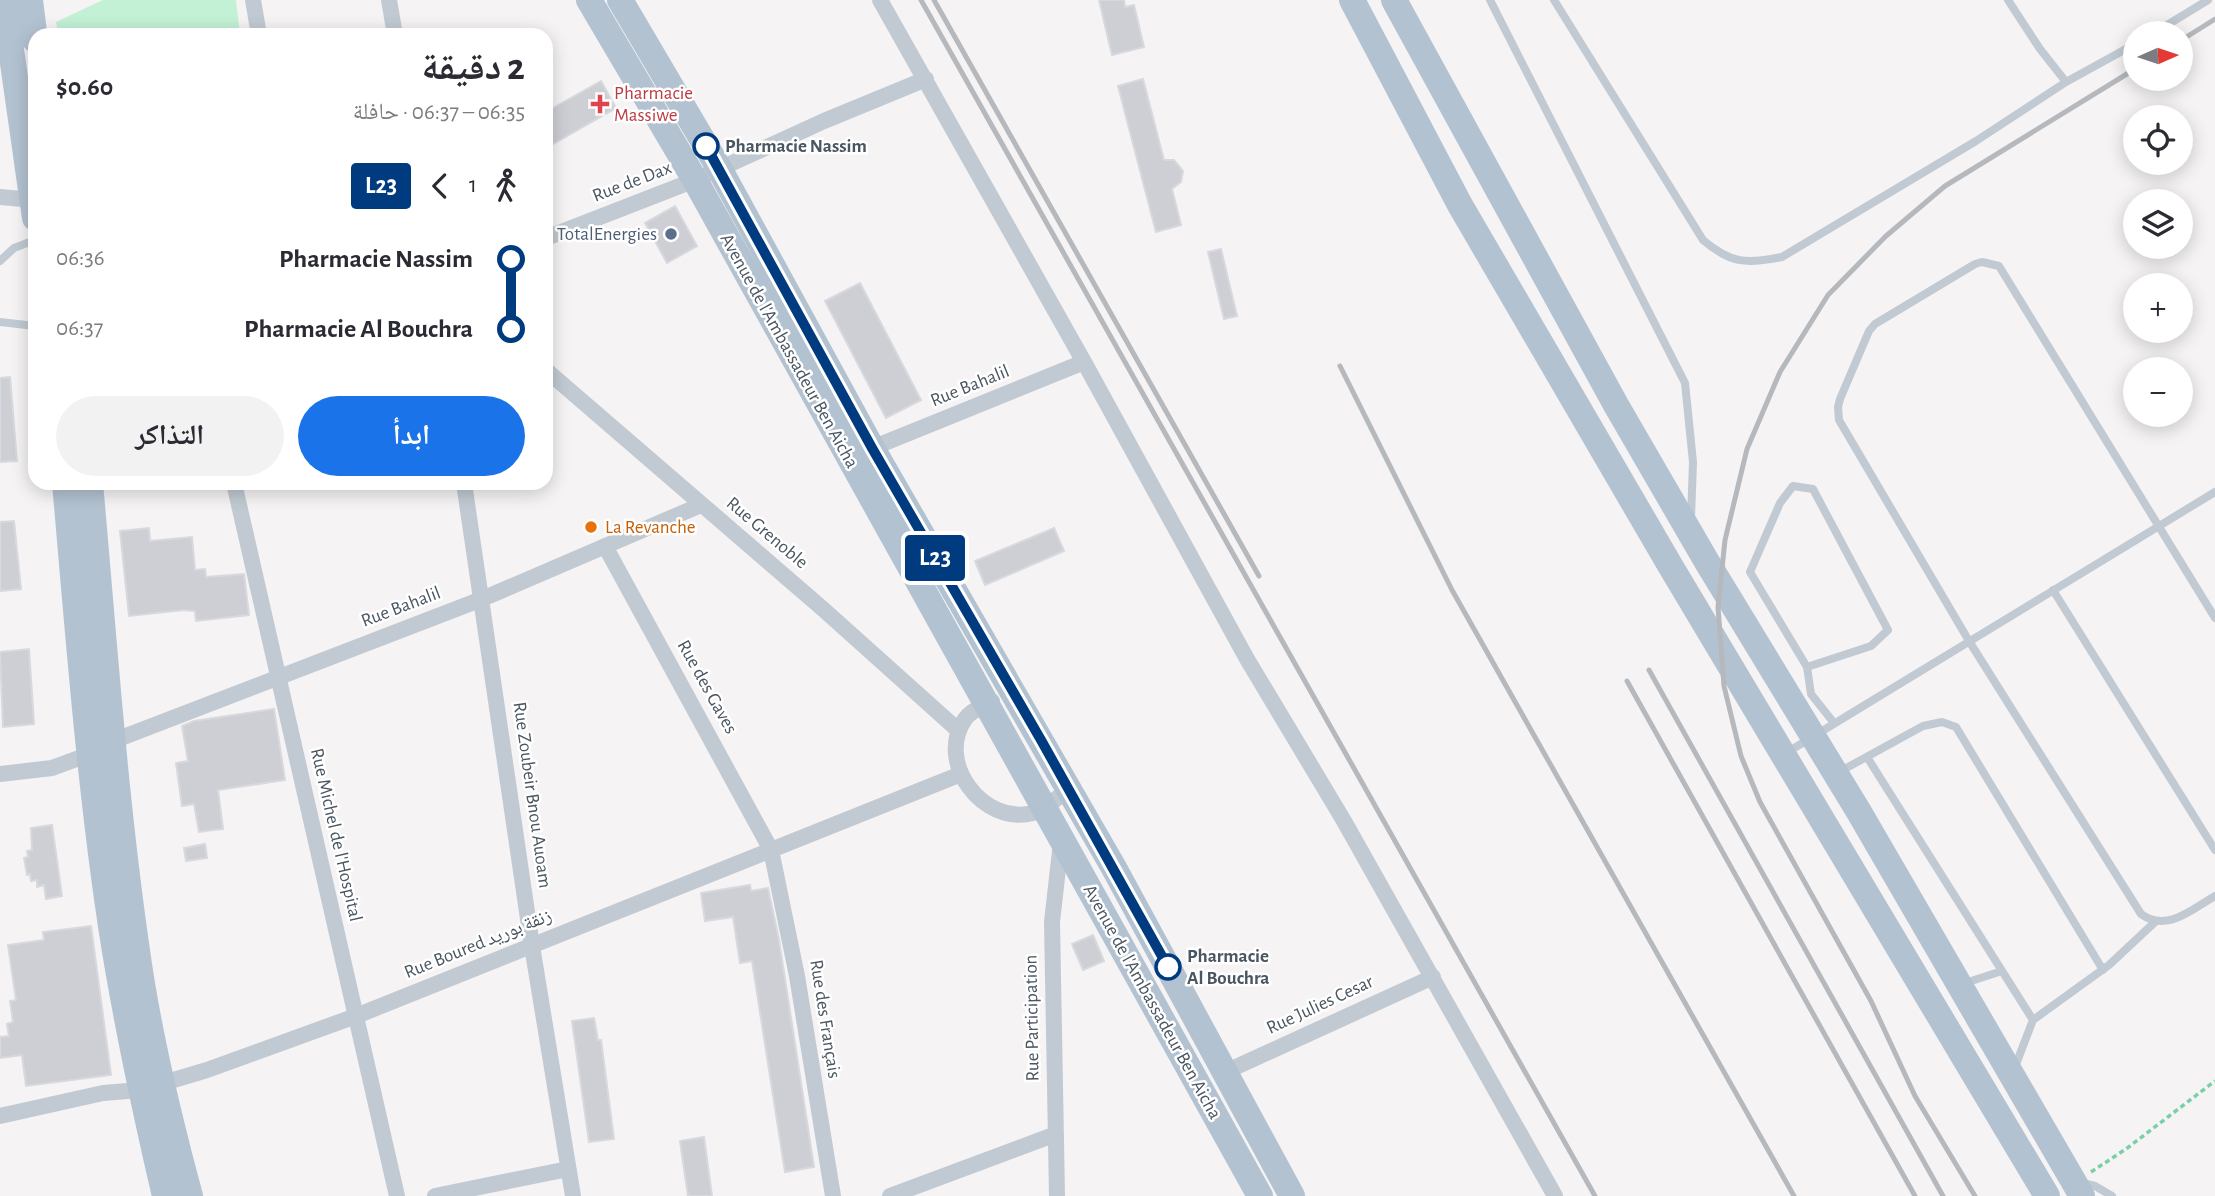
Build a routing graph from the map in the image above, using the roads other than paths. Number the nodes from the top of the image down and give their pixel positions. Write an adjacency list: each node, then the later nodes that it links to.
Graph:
1 (4, 0): 18 (main road)
2 (30, 0): 15 (main road)
3 (253, 0): 16 (street)
4 (390, 0): 17 (street)
5 (589, 0): 25 (main road, Avenue de l'Ambassadeur Ben Aicha)
6 (620, 0): 24 (main road, Avenue de l'Ambassadeur Ben Aicha)
7 (880, 0): 21 (street)
8 (1352, 0): 48 (main road)
9 (1394, 0): 43 (main road)
10 (1490, 0): 43 (lane)
11 (1555, 0): 22 (lane)
12 (2008, 0): 22 (lane)
13 (2208, 0): 14 (lane)
14 (2174, 21)
15 (34, 28)
16 (258, 28)
17 (394, 28)
18 (8, 29): 20 (street); 23 (main road)
19 (2123, 51): 22 (lane)
20 (0, 60)
21 (926, 79): 24 (street, Rue de Dax); 33 (street)
22 (2066, 82)
23 (28, 167)
24 (719, 168): 25 (street, Rue de Dax); 35 (main road, Avenue de l'Ambassadeur Ben Aicha)
25 (695, 180): 28 (street, Rue de Dax); 54 (main road, Avenue de l'Ambassadeur Ben Aicha)
26 (0, 197): 27 (street)
27 (28, 207)
28 (553, 236)
29 (28, 243): 30 (lane)
30 (2, 257)
31 (0, 322): 32 (lane)
32 (28, 325)
33 (1084, 362): 35 (street, Rue Bahalil); 74 (street)
34 (553, 376): 41 (street, Rue Grenoble)
35 (872, 448): 53 (main road, Avenue de l'Ambassadeur Ben Aicha)
36 (66, 490): 58 (main road)
37 (91, 490): 57 (main road)
38 (236, 490): 52 (street, Rue Michel de l'Hospital)
39 (465, 490): 47 (street, Rue Zoubeir Bnou Auoam)
40 (2215, 492): 42 (lane)
41 (701, 505): 44 (street, Rue Bahalil); 56 (street, Rue Grenoble)
42 (2158, 526): 45 (lane); 49 (lane); 50 (lane)
43 (1689, 532): 46 (main road)
44 (605, 546): 47 (street, Rue Bahalil); 67 (street, Rue des Gaves)
45 (2053, 590): 50 (lane); 68 (lane)
46 (1725, 592): 48 (main road); 55 (main road)
47 (482, 598): 52 (street, Rue Bahalil); 71 (street, Rue Zoubeir Bnou Auoam)
48 (1699, 613): 59 (main road)
49 (2215, 618)
50 (1969, 641): 55 (lane); 70 (lane)
51 (1807, 667): 51 (lane); 55 (lane)
52 (279, 676): 57 (street, Rue Bahalil); 77 (street, Rue Michel de l'Hospital)
53 (1012, 690): 54 (street); 64 (main road, Avenue de l'Ambassadeur Ben Aicha)
54 (985, 705): 56 (street); 65 (main road, Avenue de l'Ambassadeur Ben Aicha)
55 (1823, 729): 59 (lane); 63 (main road)
56 (959, 731): 62 (street)
57 (113, 741): 81 (main road)
58 (90, 754): 61 (street); 81 (main road)
59 (1784, 754): 76 (main road)
60 (1867, 757): 63 (lane); 72 (lane); 73 (lane)
61 (0, 774)
62 (961, 774): 65 (street); 67 (street, Rue Boured زنقة بوريد)
63 (1836, 774): 75 (main road)
64 (1069, 789): 65 (street); 79 (main road, Avenue de l'Ambassadeur Ben Aicha)
65 (1042, 808): 66 (main road, Avenue de l'Ambassadeur Ben Aicha)
66 (1061, 840): 84 (street, Rue Participation); 95 (main road, Avenue de l'Ambassadeur Ben Aicha)
67 (771, 850): 71 (street, Rue Boured زنقة بوريد); 92 (street, Rue des Français)
68 (2215, 850)
69 (2215, 895): 70 (lane)
70 (2155, 922): 72 (lane)
71 (533, 946): 77 (street, Rue Boured زنقة بوريد); 85 (street, Rue Zoubeir Bnou Auoam)
72 (2103, 970): 78 (lane)
73 (2002, 971): 75 (lane); 78 (lane)
74 (1433, 977): 79 (street, Rue Julies Cesar); 97 (street)
75 (1960, 985): 76 (main road); 80 (main road)
76 (1931, 1002): 82 (main road)
77 (356, 1016): 81 (street, Rue Boured زنقة بوريد); 89 (street, Rue Michel de l'Hospital)
78 (2033, 1020): 80 (lane)
79 (1225, 1072): 96 (main road, Avenue de l'Ambassadeur Ben Aicha)
80 (2012, 1074): 82 (main road); 86 (main road)
81 (151, 1087): 83 (street, Rue Boured زنقة بوريد); 87 (main road); 88 (main road)
82 (1985, 1092): 98 (main road)
83 (0, 1116)
84 (1056, 1134): 93 (street); 94 (street, Rue Participation)
85 (568, 1169): 90 (street); 91 (street, Rue Zoubeir Bnou Auoam)
86 (2078, 1189): 99 (lane)
87 (165, 1196)
88 (190, 1196)
89 (397, 1196)
90 (435, 1196)
91 (573, 1196)
92 (833, 1196)
93 (890, 1196)
94 (1057, 1196)
95 (1260, 1196)
96 (1292, 1196)
97 (1555, 1196)
98 (2047, 1196)
99 (2112, 1196)

